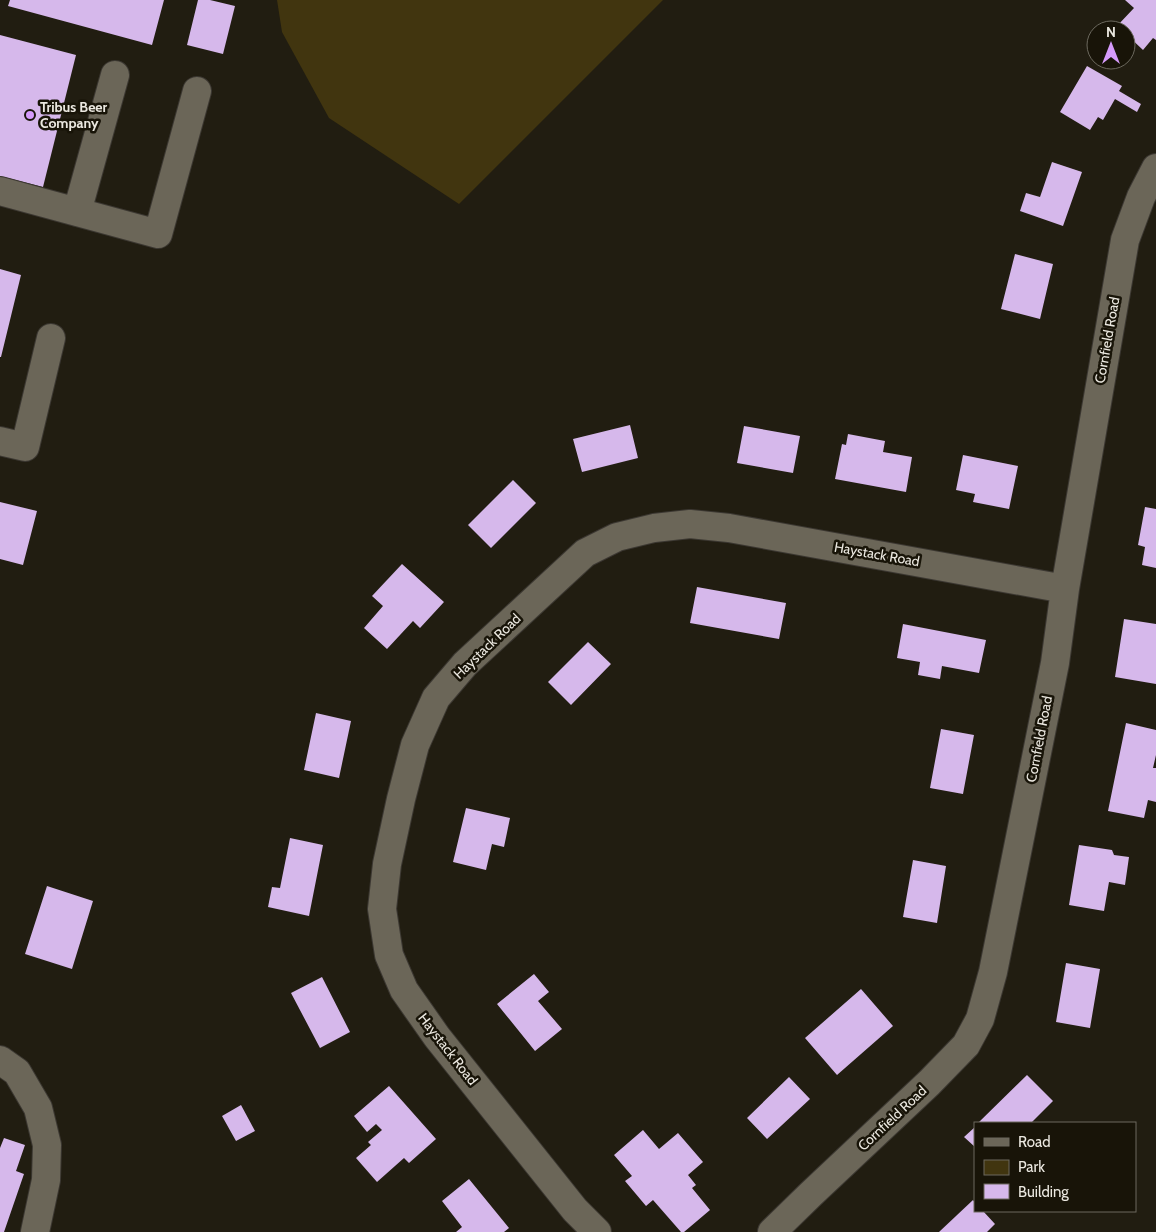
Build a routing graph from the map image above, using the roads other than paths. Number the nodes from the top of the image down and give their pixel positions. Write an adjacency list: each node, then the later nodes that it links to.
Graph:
1 (115, 75): 5 (street)
2 (197, 91): 5 (street)
3 (1156, 168): 8 (street, Cornfield Road)
4 (0, 191): 5 (street)
5 (77, 212)
6 (51, 338): 7 (street)
7 (0, 441)
8 (1065, 589): 11 (street, Haystack Road); 12 (street, Cornfield Road)
9 (0, 1060): 10 (street)
10 (34, 1232)
11 (597, 1232)
12 (772, 1232)

